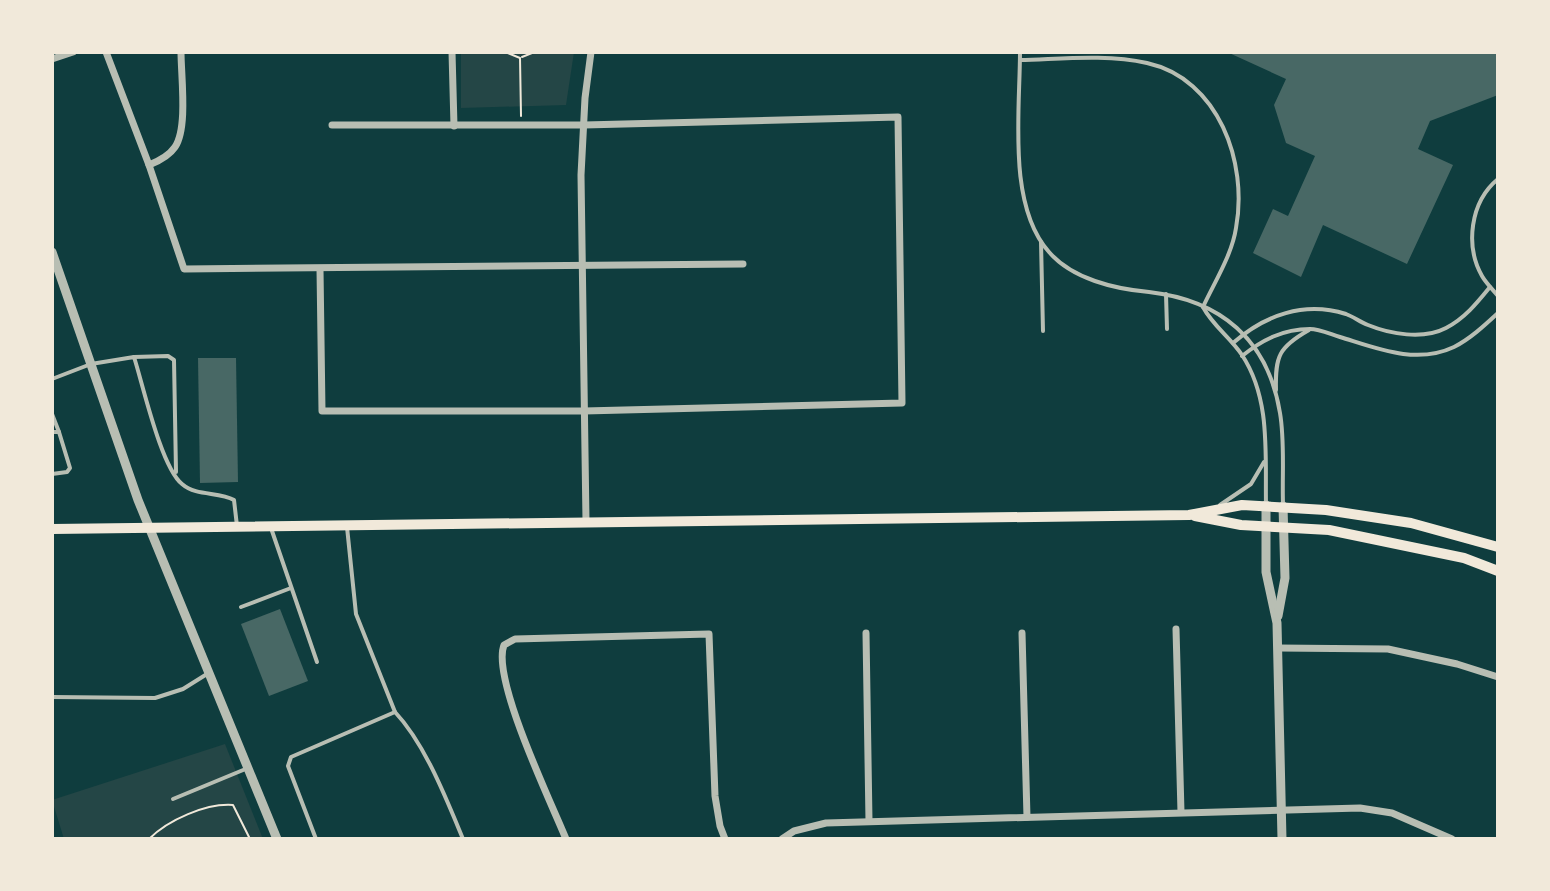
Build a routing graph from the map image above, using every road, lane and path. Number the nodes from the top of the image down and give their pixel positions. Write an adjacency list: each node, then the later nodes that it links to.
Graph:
1 (73, 52): 10 (street)
2 (106, 52): 16 (street)
3 (181, 52): 16 (street)
4 (452, 52): 15 (street)
5 (505, 52): 9 (path)
6 (591, 52): 14 (street)
7 (1020, 52): 11 (lane)
8 (532, 53): 9 (path)
9 (520, 58): 13 (path)
10 (52, 59)
11 (1020, 60): 18 (lane); 26 (lane)
12 (332, 125): 15 (street)
13 (521, 125): 14 (street); 15 (street)
14 (584, 125): 21 (street); 39 (street)
15 (454, 126)
16 (149, 165): 22 (street)
17 (1498, 179): 23 (lane)
18 (1041, 239): 24 (lane); 30 (lane)
19 (52, 252): 36 (street)
20 (743, 264): 21 (street)
21 (582, 266): 22 (street); 39 (street)
22 (320, 269): 39 (street)
23 (1490, 287): 25 (lane); 31 (lane)
24 (1166, 294): 26 (lane); 29 (lane)
25 (1498, 296)
26 (1203, 307): 31 (lane); 32 (lane)
27 (1498, 313): 28 (lane)
28 (1313, 328): 33 (lane); 38 (lane)
29 (1167, 329)
30 (1043, 331)
31 (1244, 334): 32 (lane); 33 (lane)
32 (1233, 343): 34 (lane)
33 (1254, 346): 34 (lane); 38 (lane)
34 (1242, 356): 43 (lane)
35 (134, 357): 36 (lane); 45 (lane); 45 (lane)
36 (91, 364): 37 (lane); 55 (street)
37 (52, 379)
38 (1277, 400): 47 (lane)
39 (584, 411): 50 (street)
40 (52, 414): 42 (lane)
41 (52, 432): 42 (lane)
42 (59, 432): 44 (lane)
43 (1265, 460): 46 (lane); 48 (lane)
44 (52, 474)
45 (177, 477): 53 (lane)
46 (1266, 505): 47 (main road); 48 (main road); 54 (street)
47 (1283, 506): 56 (street); 58 (main road)
48 (1211, 511): 49 (main road)
49 (1189, 515): 50 (main road); 54 (main road)
50 (586, 521): 52 (main road)
51 (269, 525): 52 (main road); 53 (main road); 60 (lane)
52 (347, 525): 71 (lane)
53 (237, 526): 55 (main road)
54 (1265, 526): 56 (main road); 62 (street)
55 (149, 527): 57 (main road); 68 (street)
56 (1284, 527): 59 (main road); 62 (street)
57 (52, 529)
58 (1498, 547)
59 (1498, 571)
60 (291, 588): 61 (lane); 67 (lane)
61 (241, 607)
62 (1277, 623): 66 (street)
63 (1176, 629): 75 (street)
64 (866, 633): 78 (street)
65 (1022, 633): 76 (street)
66 (1278, 648): 69 (street); 74 (street)
67 (317, 662)
68 (209, 673): 70 (lane); 72 (street)
69 (1498, 677)
70 (52, 697)
71 (395, 712): 82 (lane); 83 (lane)
72 (248, 768): 73 (lane); 81 (street)
73 (173, 799): 77 (path)
74 (1281, 809): 75 (street); 87 (street); 88 (street)
75 (1181, 812): 76 (street)
76 (1027, 817): 78 (street)
77 (181, 819): 79 (path); 80 (path)
78 (869, 821): 86 (street)
79 (149, 839)
80 (250, 839)
81 (277, 839)
82 (316, 839)
83 (463, 839)
84 (566, 839): 85 (street)
85 (725, 839)
86 (782, 839)
87 (1282, 839)
88 (1452, 839)

